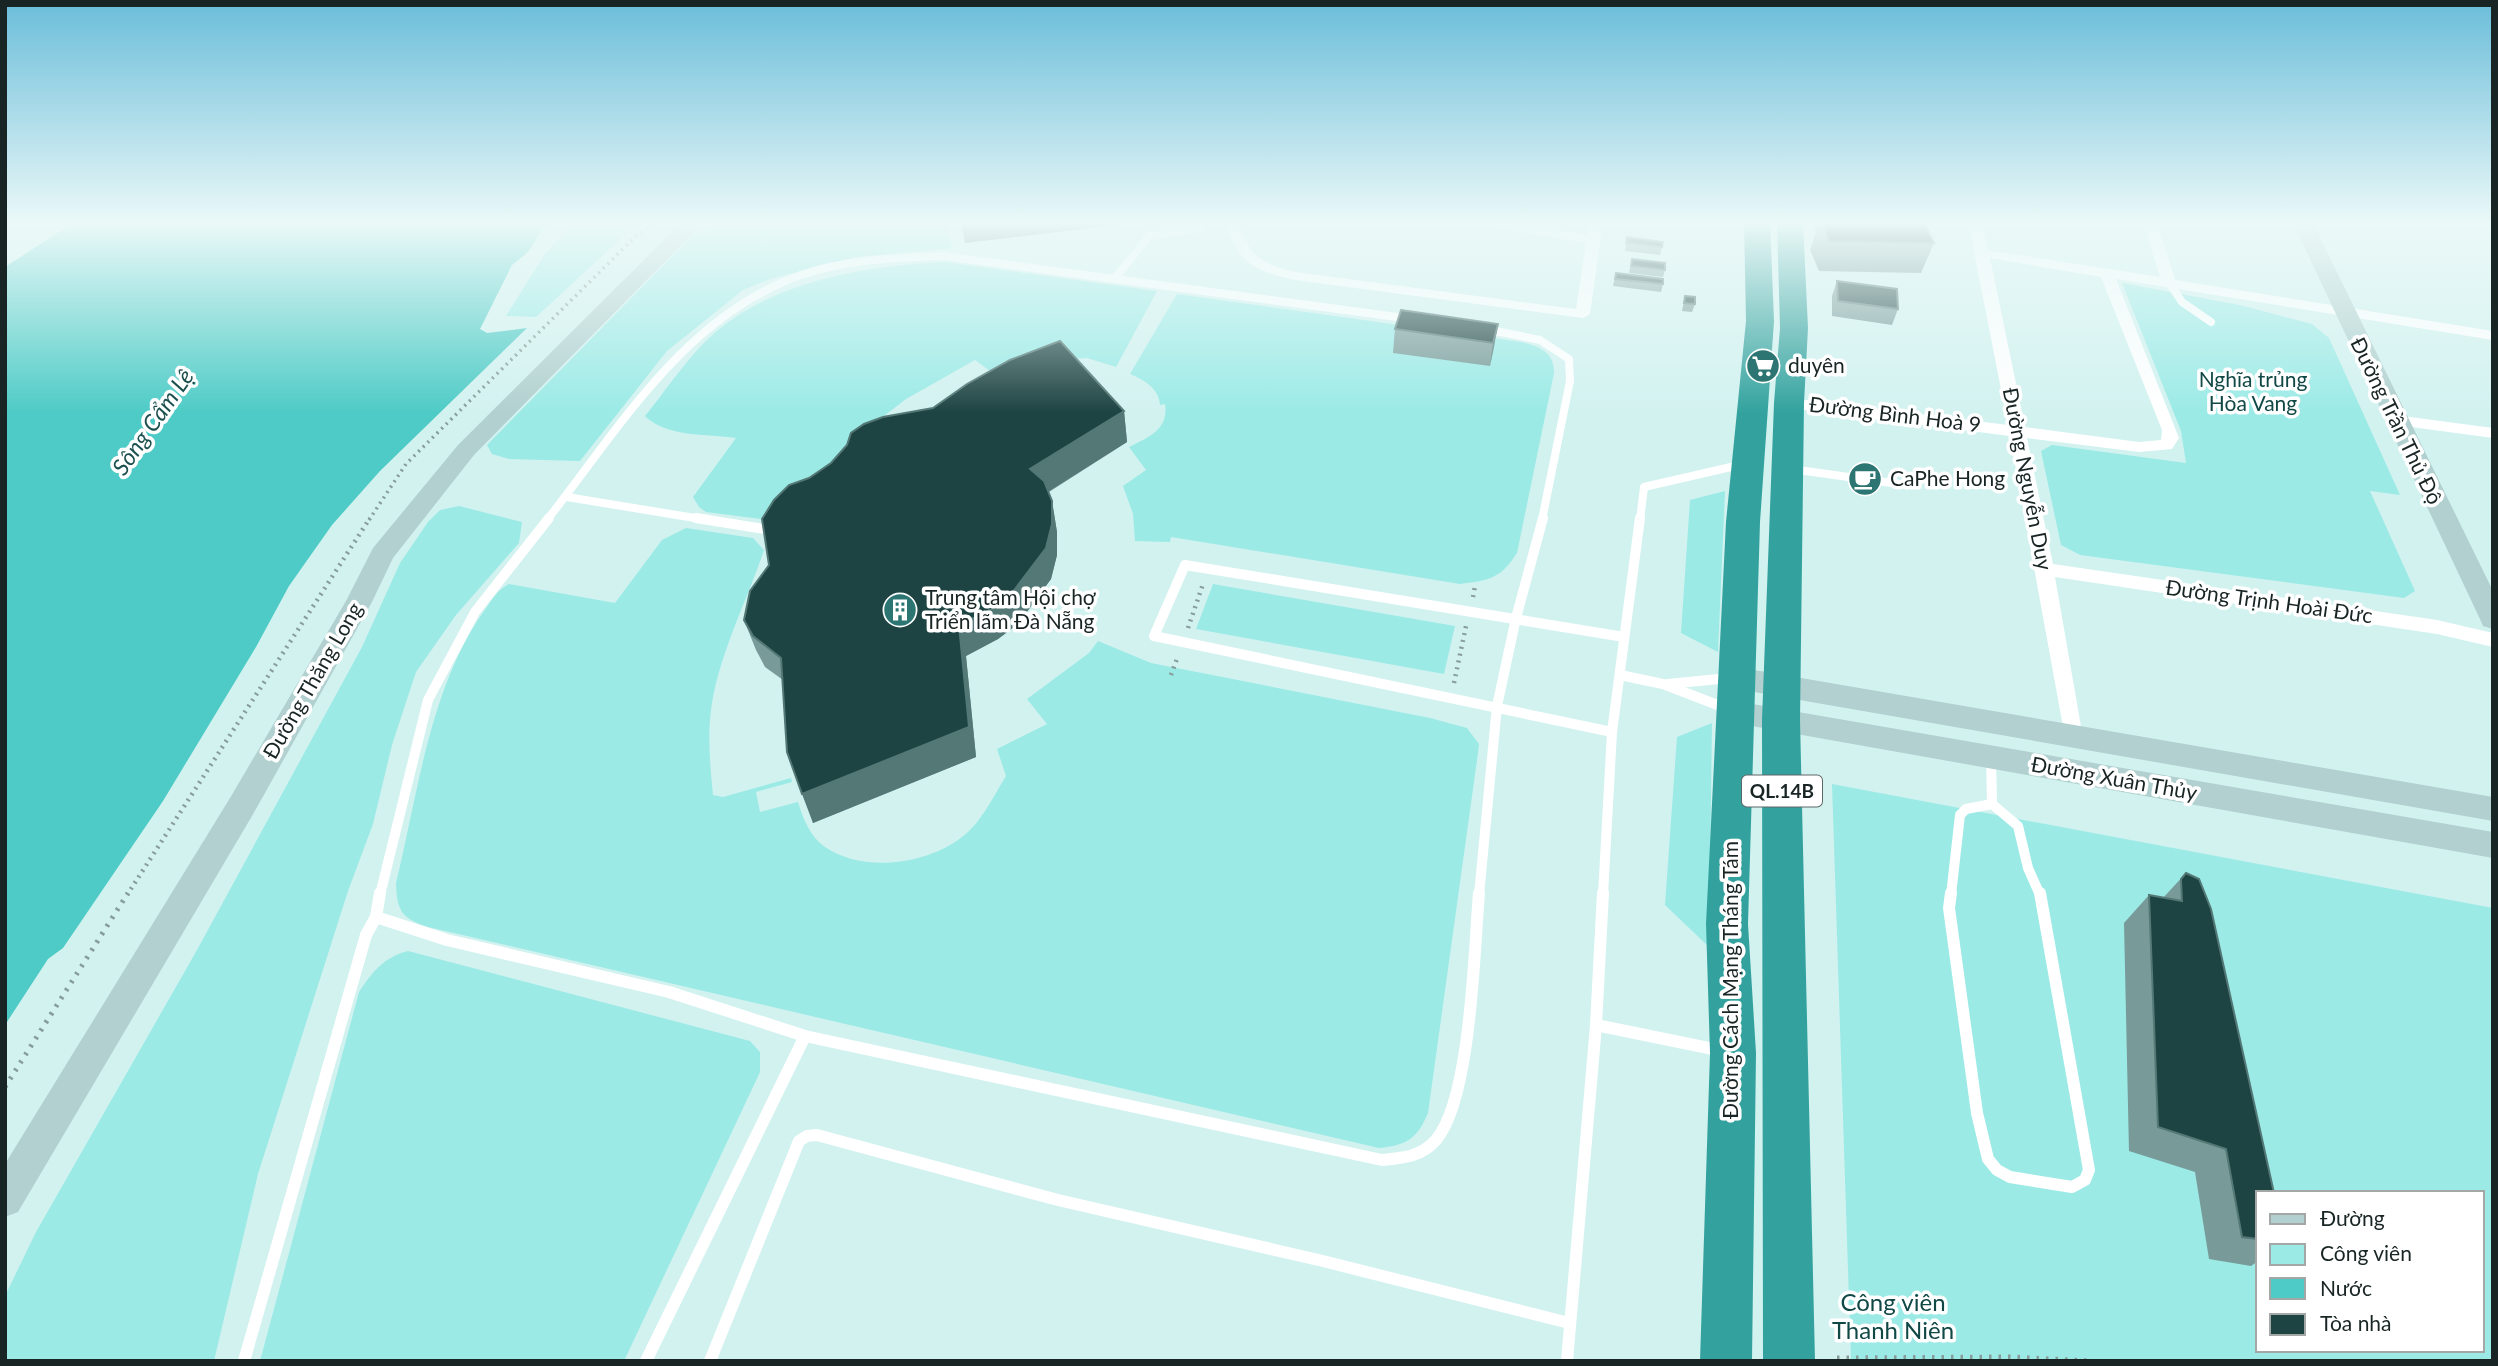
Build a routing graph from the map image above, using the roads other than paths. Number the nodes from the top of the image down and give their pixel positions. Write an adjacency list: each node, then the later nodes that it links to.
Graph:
1 (631, 285): 48 (street, Đường Thăng Long)
2 (778, 285): 26 (lane)
3 (1164, 285): 14 (lane)
4 (1361, 285): 5 (street)
5 (1587, 285)
6 (1759, 285): 23 (highway, Đường Cách Mạng Tháng Tám / QL.14B)
7 (1792, 285): 18 (highway, QL.14B)
8 (1989, 285): 20 (street, Đường Nguyễn Duy)
9 (2112, 285): 22 (street)
10 (2170, 285): 15 (lane)
11 (2188, 285): 13 (street)
12 (2331, 285): 13 (street, Đường Trần Thủ Độ)
13 (2345, 314): 17 (street); 19 (street, Đường Trần Thủ Độ)
14 (1419, 320)
15 (2211, 322)
16 (1474, 327): 29 (lane)
17 (2493, 336)
18 (1789, 402): 20 (street, Đường Bình Hoà 9); 24 (highway, QL.14B)
19 (2395, 420): 21 (street); 30 (street, Đường Trần Thủ Độ)
20 (2018, 430): 22 (street, Đường Bình Hoà 9); 28 (street, Đường Nguyễn Duy)
21 (2493, 433)
22 (2166, 445)
23 (1748, 463): 31 (lane); 35 (highway, Đường Cách Mạng Tháng Tám / QL.14B)
24 (1787, 468): 25 (lane); 36 (highway, QL.14B)
25 (1906, 485)
26 (567, 497): 27 (lane); 44 (lane)
27 (783, 532)
28 (2045, 569): 32 (street, Đường Trịnh Hoài Đức); 39 (street, Đường Nguyễn Duy)
29 (1516, 618): 31 (lane); 37 (lane); 37 (lane)
30 (2493, 620)
31 (1624, 638): 33 (lane)
32 (2493, 640)
33 (1620, 675): 34 (lane); 38 (lane)
34 (1663, 684): 35 (lane); 35 (lane)
35 (1736, 695): 36 (street, Đường Xuân Thủy); 47 (highway, Đường Cách Mạng Tháng Tám / QL.14B)
36 (1781, 703): 39 (street, Đường Xuân Thủy); 40 (street, Đường Xuân Thủy); 55 (highway, QL.14B)
37 (1497, 706): 38 (lane); 46 (lane)
38 (1612, 732): 45 (lane)
39 (2073, 738): 42 (street, Đường Xuân Thủy)
40 (1991, 757): 41 (lane); 43 (street, Đường Xuân Thủy)
41 (1992, 804): 41 (lane)
42 (2493, 809)
43 (2493, 845)
44 (376, 917): 46 (lane); 50 (lane)
45 (1597, 1025): 47 (lane); 49 (lane)
46 (805, 1036): 51 (lane)
47 (1733, 1053): 54 (highway, Đường Cách Mạng Tháng Tám / QL.14B)
48 (5, 1199)
49 (1569, 1323): 52 (lane); 53 (lane)
50 (244, 1361)
51 (646, 1361)
52 (710, 1361)
53 (1567, 1361)
54 (1726, 1361)
55 (1789, 1361)

